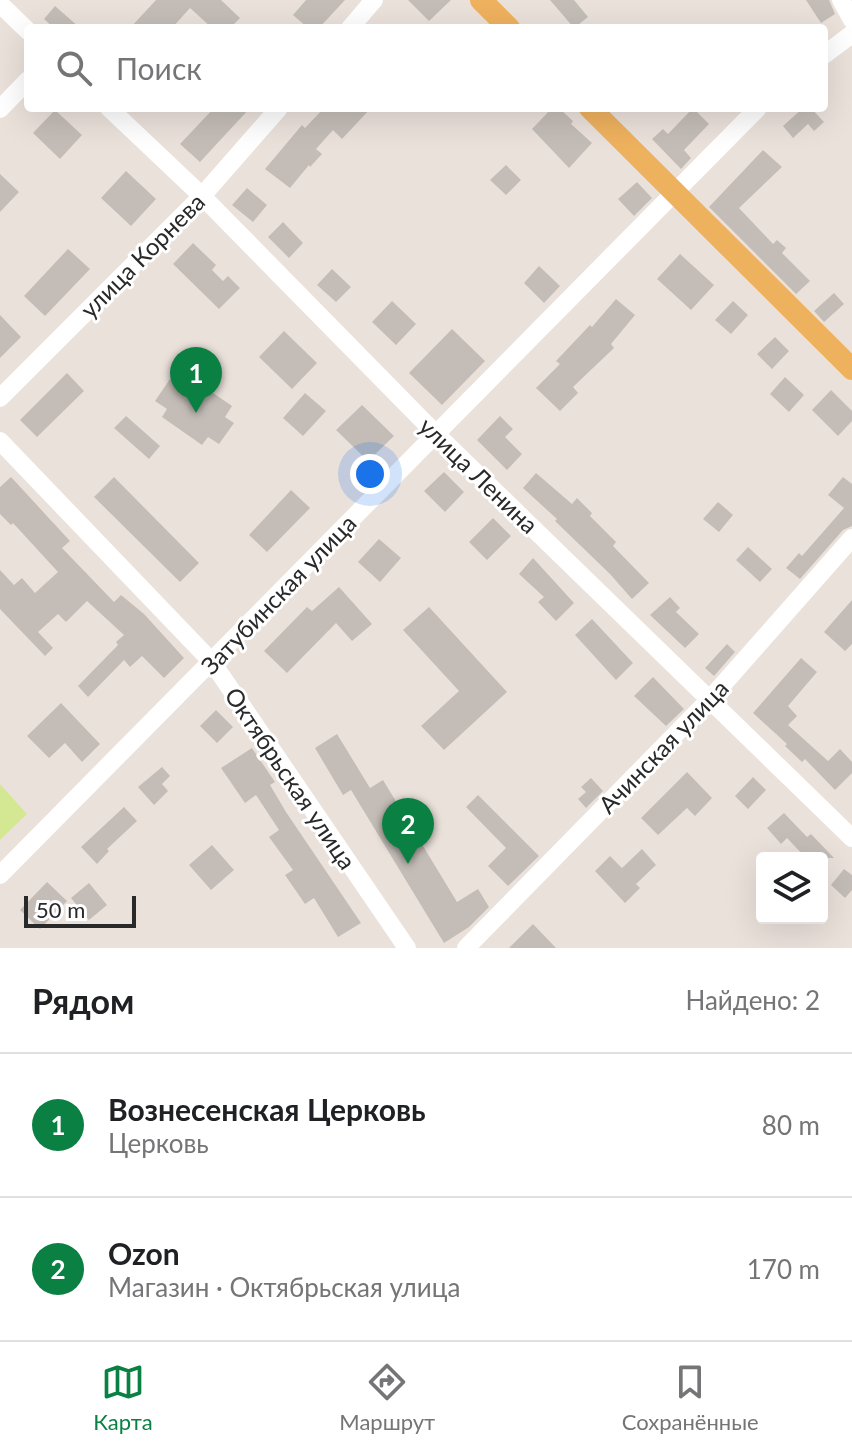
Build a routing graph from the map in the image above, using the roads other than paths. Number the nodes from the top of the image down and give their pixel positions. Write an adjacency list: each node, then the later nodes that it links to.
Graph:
1 (374, 0): 6 (street)
2 (481, 0): 7 (main road)
3 (841, 0): 5 (street)
4 (0, 4): 8 (street)
5 (852, 20)
6 (353, 24)
7 (505, 24)
8 (24, 27)
9 (852, 34): 10 (street)
10 (828, 52)
11 (24, 84): 12 (street)
12 (0, 109)
13 (113, 112): 18 (street, улица Ленина)
14 (276, 112): 18 (street, улица Корнева)
15 (594, 112): 17 (main road)
16 (754, 112): 17 (street, Затубинская улица)
17 (674, 191): 19 (main road); 21 (street, Затубинская улица)
18 (202, 196): 20 (street, улица Корнева); 21 (street, улица Ленина)
19 (852, 369)
20 (0, 398)
21 (435, 433): 24 (street, Затубинская улица); 25 (street, улица Ленина)
22 (0, 441): 24 (street, Октябрьская улица)
23 (852, 538): 25 (street, Ачинская улица)
24 (212, 662): 27 (street, Затубинская улица); 28 (street, Октябрьская улица)
25 (710, 699): 26 (street, улица Ленина); 29 (street, Ачинская улица)
26 (852, 838)
27 (0, 875)
28 (407, 948)
29 (466, 948)

